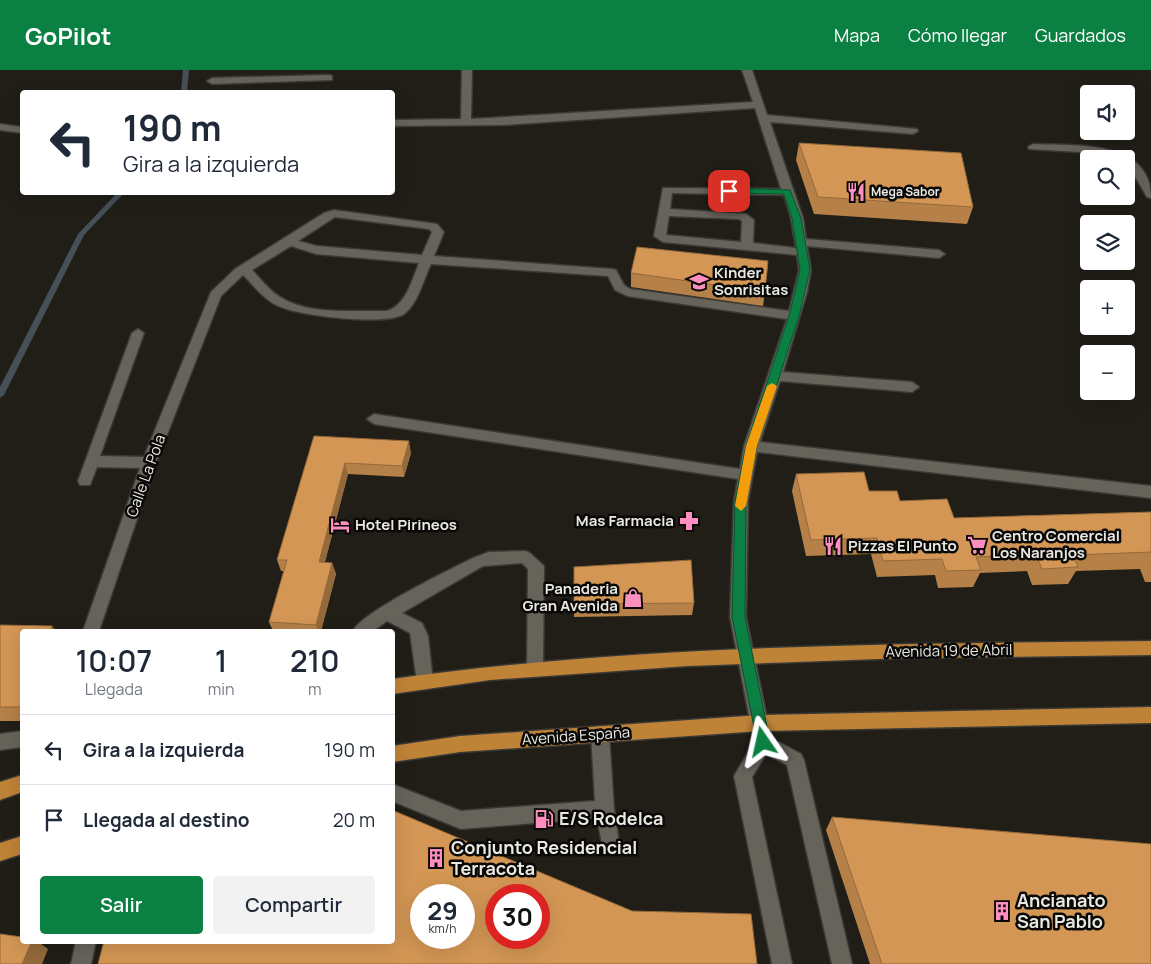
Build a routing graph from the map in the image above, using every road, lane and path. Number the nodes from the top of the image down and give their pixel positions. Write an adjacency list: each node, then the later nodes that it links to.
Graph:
1 (467, 70): 8 (street)
2 (747, 70): 6 (street)
3 (329, 74): 4 (street); 5 (street)
4 (212, 82)
5 (326, 90)
6 (760, 111): 8 (street); 11 (street); 15 (street)
7 (395, 123): 8 (street)
8 (466, 123)
9 (0, 127): 10 (street)
10 (20, 130)
11 (912, 131)
12 (1033, 147): 13 (street)
13 (1098, 150)
14 (1135, 168): 16 (street)
15 (787, 192): 17 (street); 20 (street)
16 (1151, 195)
17 (663, 212): 19 (street); 19 (street)
18 (289, 242): 22 (street); 22 (street, Calle La Pola); 23 (street, Calle La Pola)
19 (747, 246): 20 (street)
20 (802, 247): 21 (street); 24 (street)
21 (940, 254)
22 (427, 258): 23 (street); 24 (street)
23 (245, 270): 31 (street, Calle La Pola)
24 (794, 316): 26 (street)
25 (138, 333): 30 (street)
26 (776, 376): 27 (street); 29 (street)
27 (912, 387)
28 (374, 419): 32 (street)
29 (751, 446): 32 (street); 34 (street)
30 (91, 461): 31 (street); 33 (street)
31 (150, 463): 36 (street, Calle La Pola)
32 (746, 475): 39 (street)
33 (85, 481)
34 (1151, 492)
35 (387, 613): 37 (street); 40 (street); 41 (street)
36 (92, 629)
37 (364, 629)
38 (1151, 648): 39 (main road, Avenida 19 de Abril)
39 (746, 658): 40 (main road); 44 (street)
40 (535, 669): 41 (main road)
41 (425, 682): 42 (main road)
42 (395, 687)
43 (1151, 715): 44 (main road)
44 (760, 723): 45 (main road, Avenida España); 48 (street)
45 (600, 734): 49 (main road, Avenida España); 53 (street)
46 (20, 739): 47 (street)
47 (0, 742)
48 (763, 742): 59 (street); 60 (street)
49 (395, 754)
50 (20, 785): 51 (main road)
51 (0, 791)
52 (395, 793): 53 (street)
53 (605, 809): 54 (street)
54 (610, 842)
55 (20, 846): 56 (main road)
56 (0, 852)
57 (85, 944): 58 (street)
58 (81, 964)
59 (782, 964)
60 (842, 964)

